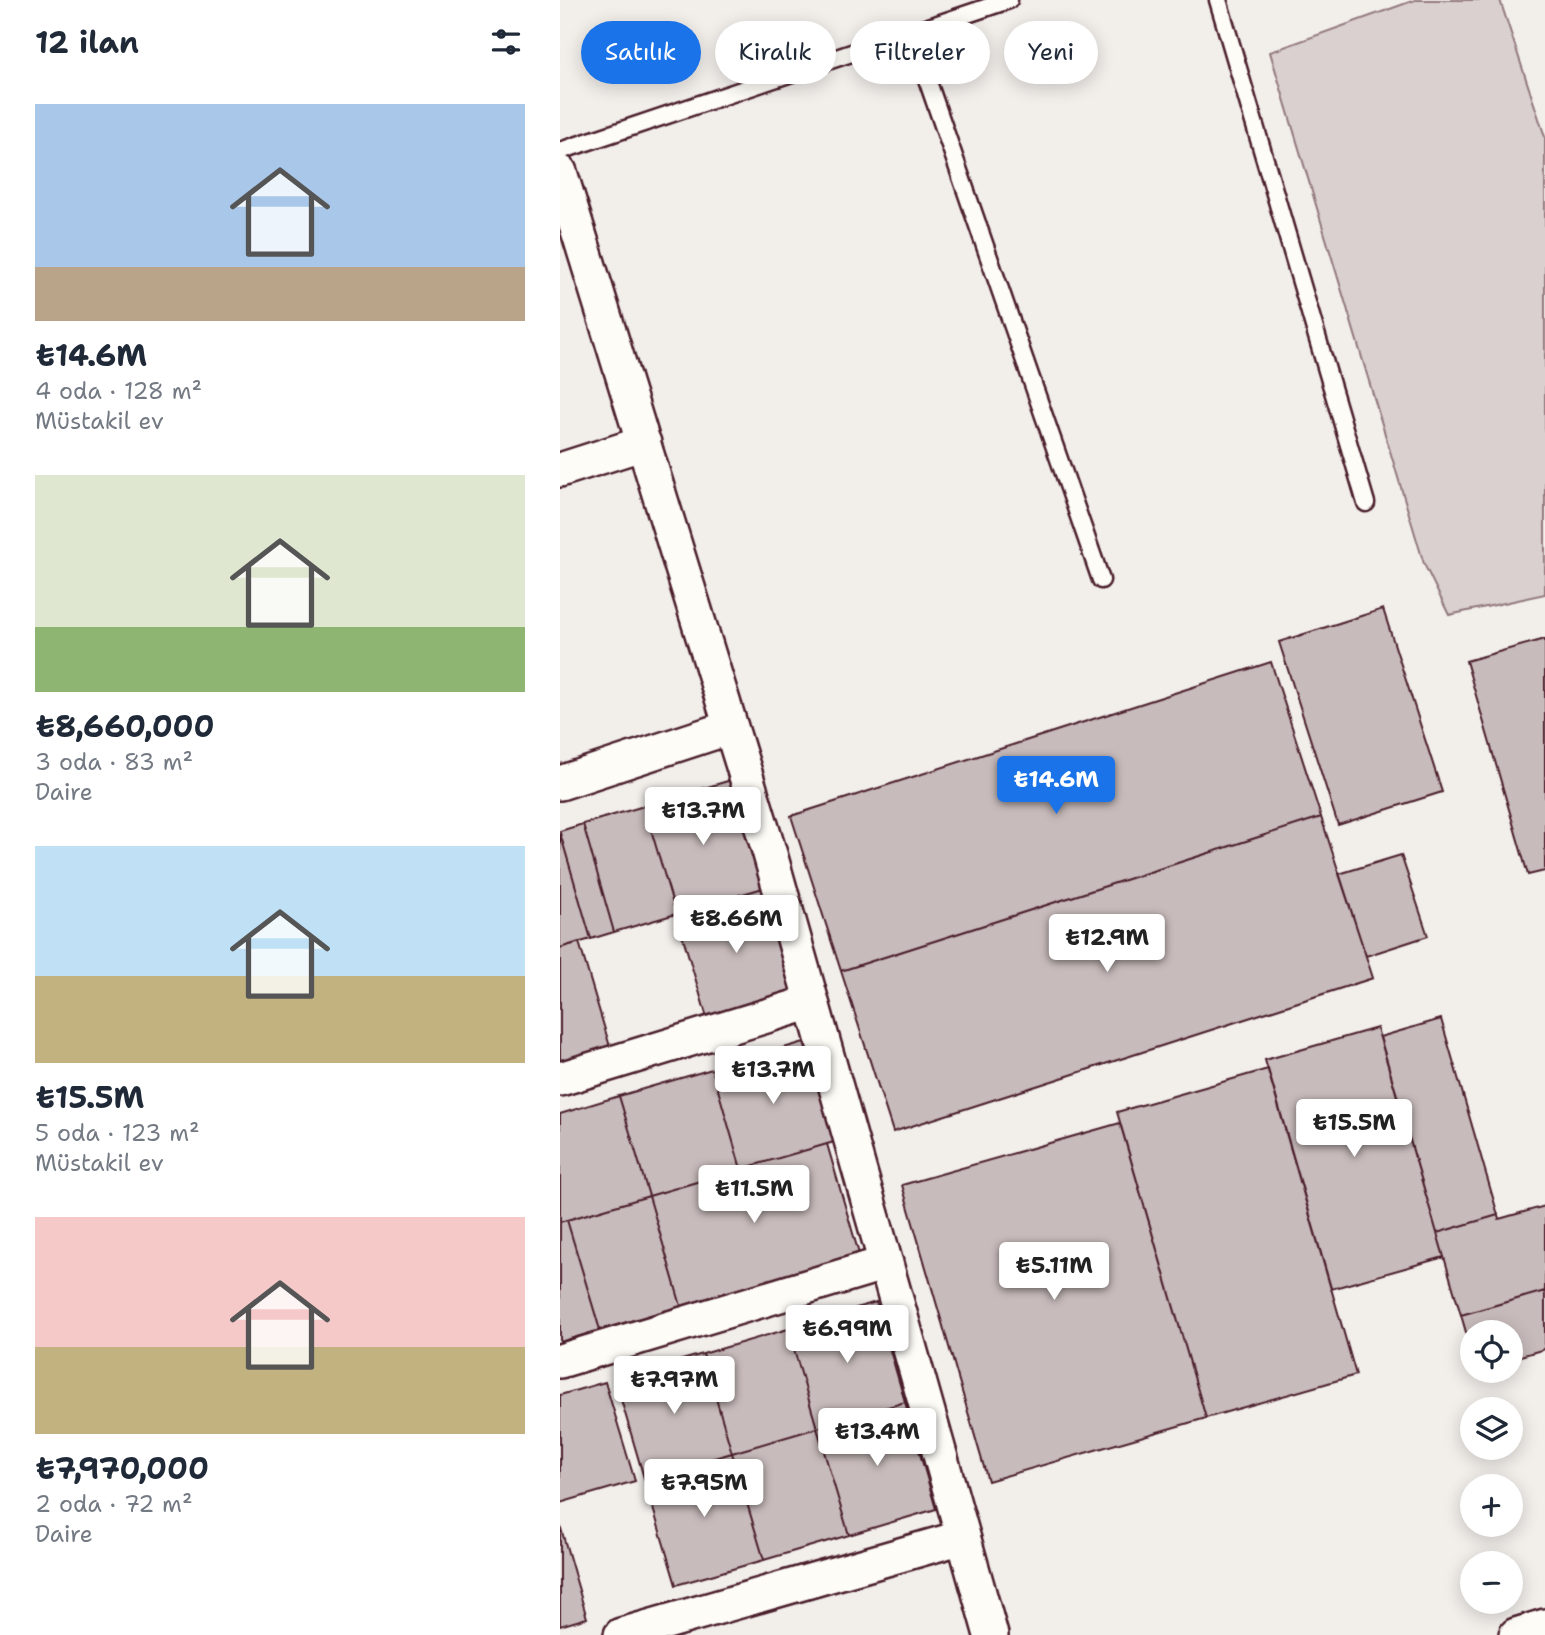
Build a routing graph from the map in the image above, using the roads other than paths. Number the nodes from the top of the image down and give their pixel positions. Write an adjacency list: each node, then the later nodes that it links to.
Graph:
1 (1009, 0): 3 (lane)
2 (1218, 0): 10 (lane)
3 (947, 21)
4 (850, 54): 6 (lane)
5 (929, 84): 11 (lane)
6 (560, 151)
7 (560, 172): 8 (street)
8 (644, 443): 9 (street); 12 (street)
9 (560, 470)
10 (1366, 503)
11 (1101, 580)
12 (731, 727): 13 (street); 14 (street)
13 (560, 783)
14 (812, 1002): 15 (street); 16 (street)
15 (560, 1079)
16 (886, 1263): 17 (street); 18 (street)
17 (560, 1361)
18 (963, 1537): 20 (street); 21 (street)
19 (1545, 1626): 22 (street)
20 (621, 1635)
21 (991, 1635)
22 (1516, 1635)

